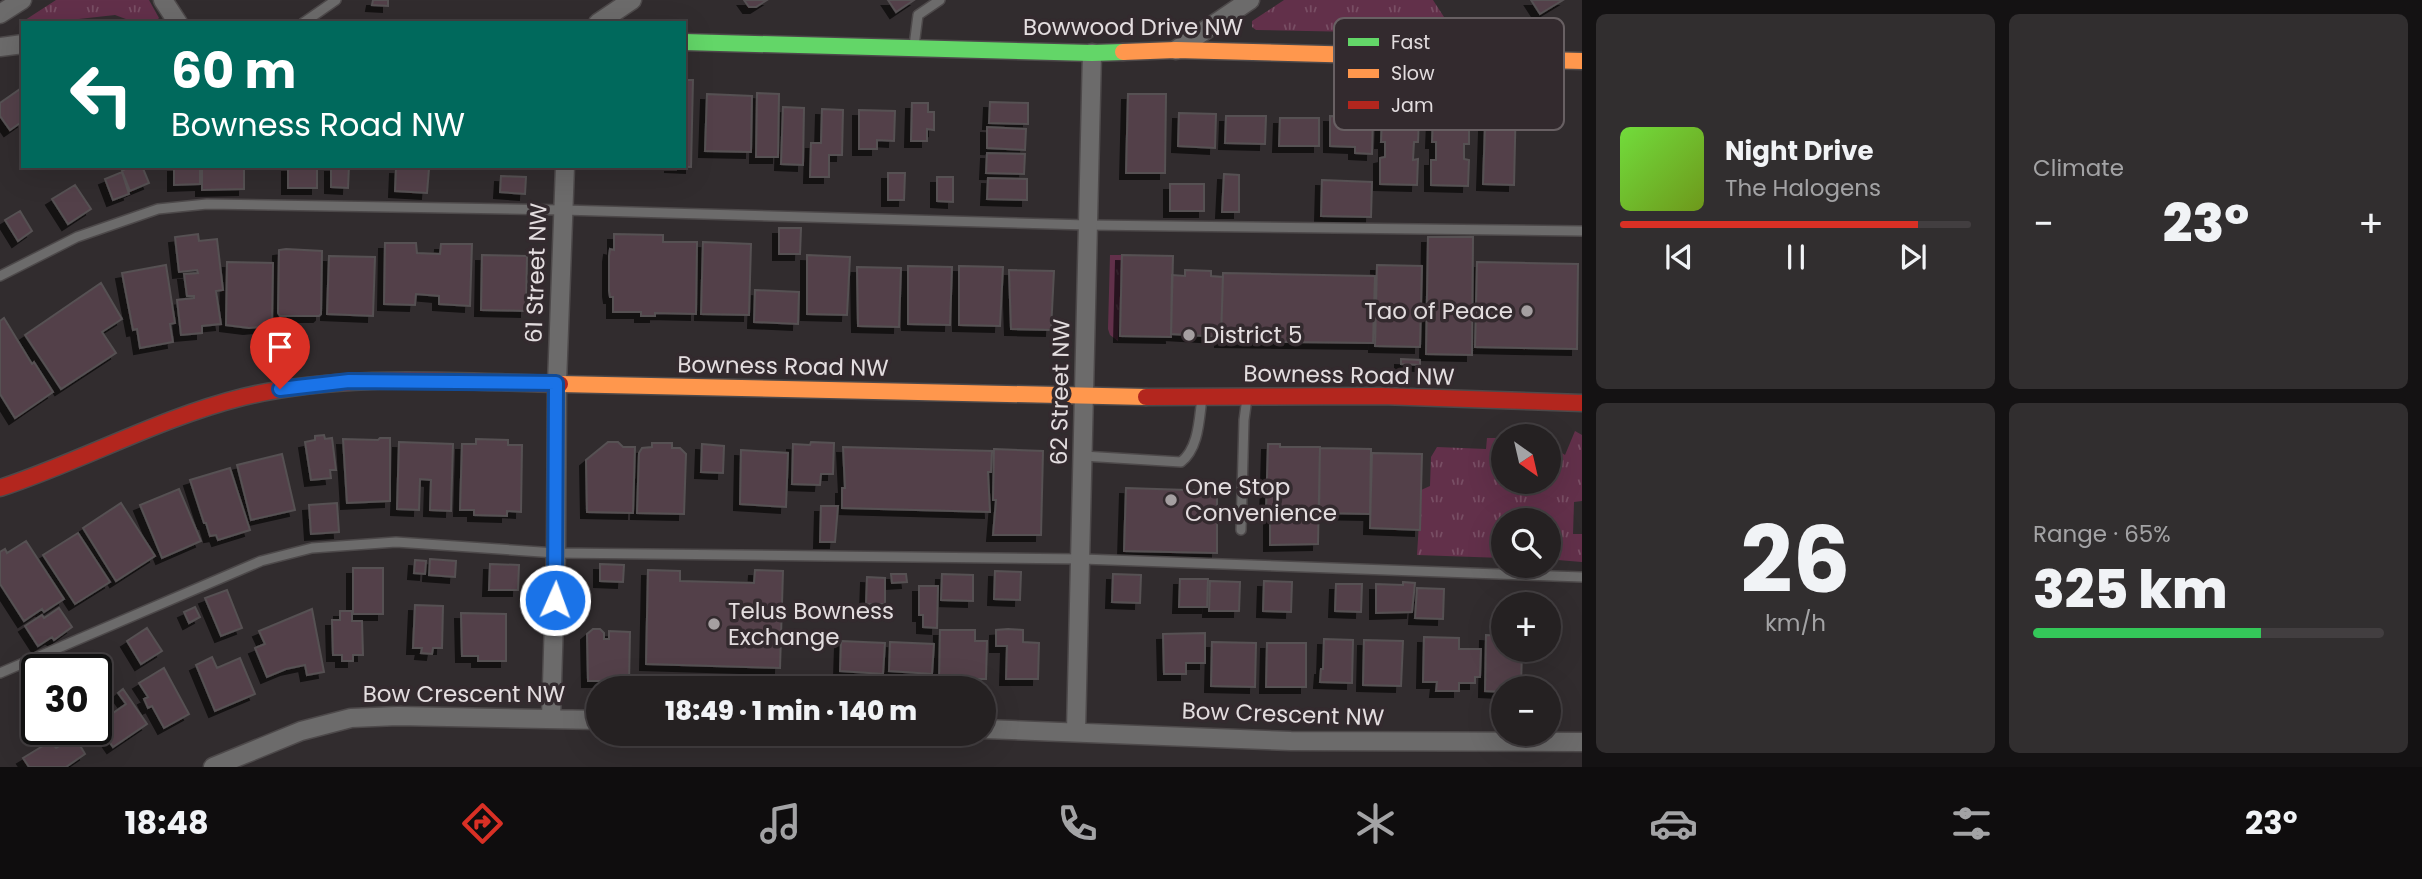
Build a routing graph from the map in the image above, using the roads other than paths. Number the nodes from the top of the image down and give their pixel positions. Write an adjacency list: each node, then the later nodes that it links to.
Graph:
1 (22, 0): 7 (street)
2 (163, 0): 8 (street)
3 (336, 0): 9 (lane)
4 (632, 0): 10 (street)
5 (940, 0): 14 (lane)
6 (1250, 0): 15 (street)
7 (0, 14)
8 (177, 21)
9 (306, 21)
10 (601, 21)
11 (686, 42): 14 (street, Bowwood Drive NW)
12 (21, 44): 13 (street)
13 (0, 47)
14 (913, 48): 16 (street, Bowwood Drive NW)
15 (1176, 50): 16 (street, Bowwood Drive NW); 17 (street, Bowwood Drive NW)
16 (1092, 53): 22 (street, 62 Street NW)
17 (1334, 54)
18 (1564, 61): 19 (street, Bowwood Drive NW)
19 (1582, 61)
20 (565, 168): 21 (street, 61 Street NW)
21 (563, 210): 22 (lane); 24 (lane); 25 (street, 61 Street NW)
22 (1087, 225): 23 (lane); 27 (street, 62 Street NW)
23 (1582, 231)
24 (0, 276)
25 (556, 383): 27 (street, Bowness Road NW); 31 (street, Bowness Road NW); 33 (street, 61 Street NW)
26 (1247, 396): 28 (street, Bowness Road NW); 29 (street, Bowness Road NW); 32 (lane)
27 (1084, 397): 28 (street, Bowness Road NW); 30 (street, 62 Street NW)
28 (1202, 397): 30 (lane)
29 (1582, 403)
30 (1083, 456): 34 (street, 62 Street NW)
31 (0, 488)
32 (1241, 530)
33 (556, 553): 34 (lane); 36 (lane); 37 (street, 61 Street NW)
34 (1082, 559): 35 (lane); 40 (street, 62 Street NW)
35 (1582, 577)
36 (0, 673)
37 (551, 718): 38 (street, Bow Crescent NW); 42 (street, Bow Crescent NW)
38 (586, 719)
39 (996, 729): 40 (street, Bow Crescent NW)
40 (1076, 731): 41 (street, Bow Crescent NW)
41 (1582, 742)
42 (213, 767)

